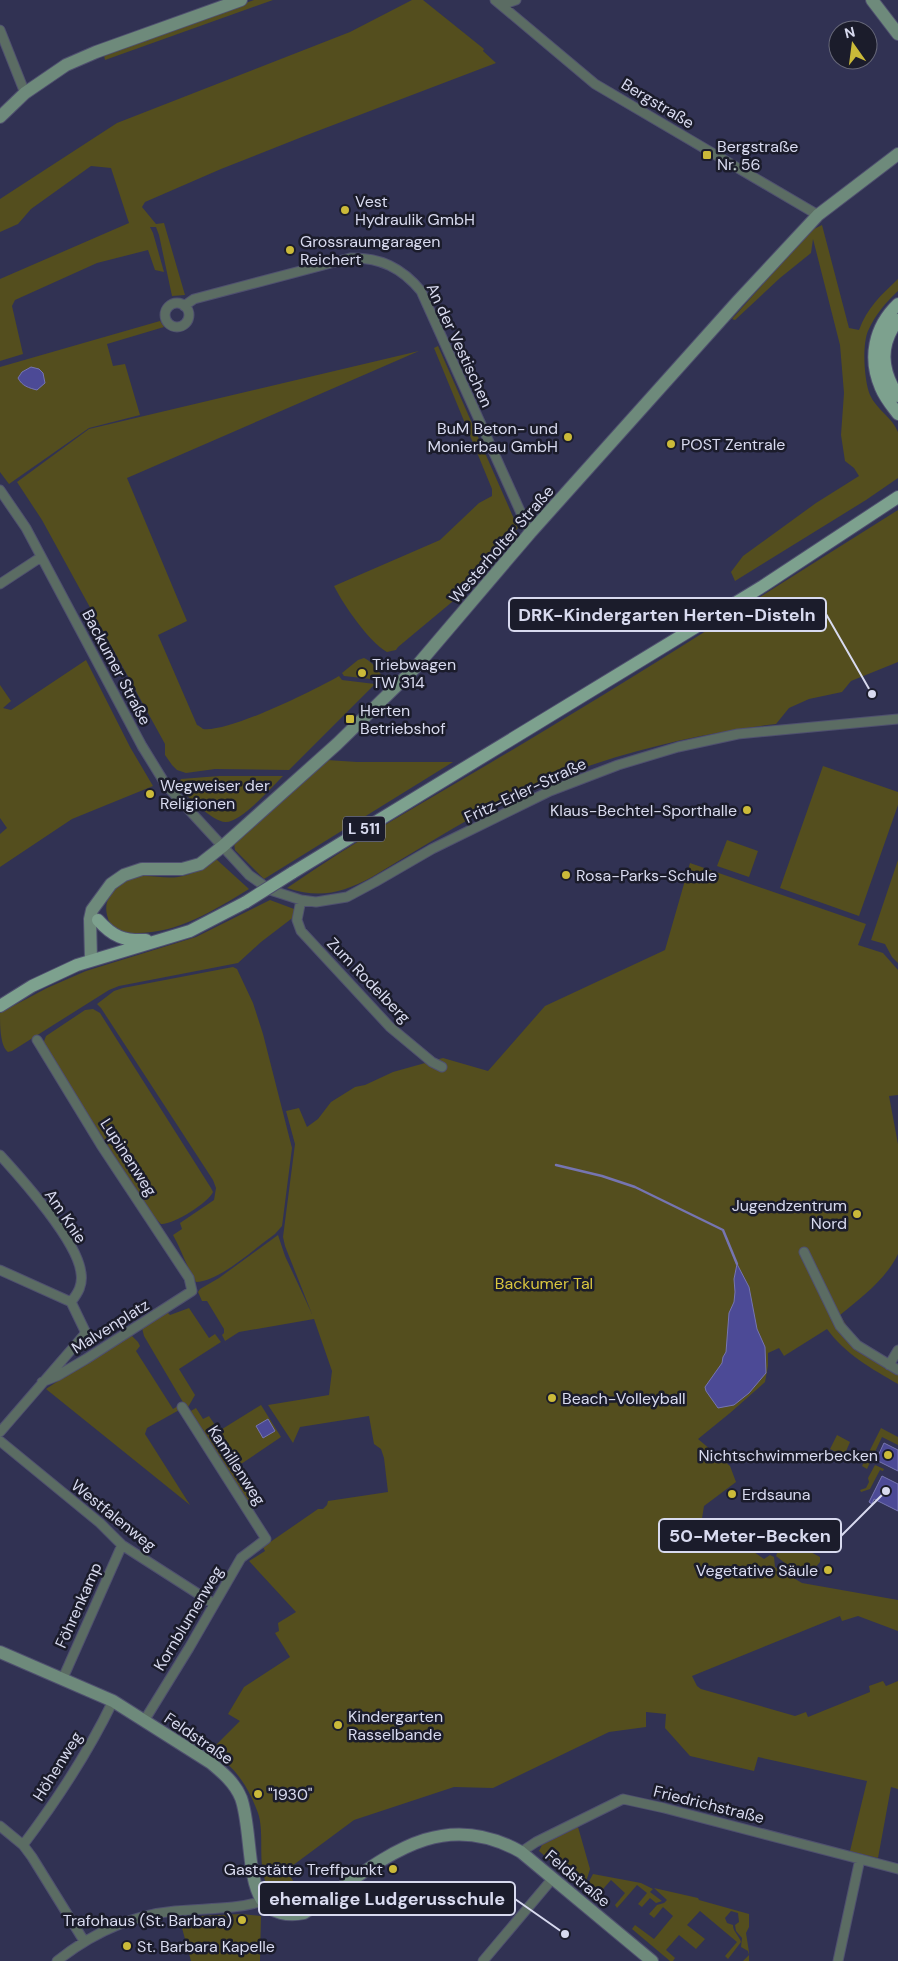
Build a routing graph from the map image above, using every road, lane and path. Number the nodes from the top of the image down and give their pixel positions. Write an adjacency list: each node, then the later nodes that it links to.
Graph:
1 (241, 0): 7 (street)
2 (516, 0): 4 (street)
3 (872, 0): 6 (street)
4 (498, 3): 10 (street, Bergstraße)
5 (0, 30): 7 (street)
6 (898, 34)
7 (25, 93): 8 (street)
8 (0, 117)
9 (898, 154): 10 (street, Westerholter Straße)
10 (818, 214): 18 (street, Westerholter Straße)
11 (898, 304): 15 (main road)
12 (184, 306): 18 (street, An der Vestischen)
13 (898, 320): 14 (main road)
14 (898, 396)
15 (898, 414)
16 (0, 490): 19 (street, Backumer Straße)
17 (894, 500): 26 (main road, L 511, bridge)
18 (530, 533): 22 (street, Westerholter Straße)
19 (41, 557): 20 (street); 22 (street, Backumer Straße)
20 (0, 584)
21 (898, 719): 23 (street, Fritz-Erler-Straße)
22 (223, 846): 23 (street, Fritz-Erler-Straße); 24 (street, Westerholter Straße)
23 (301, 900): 30 (street, Zum Rodelberg)
24 (97, 902): 25 (street); 27 (street, Westerholter Straße)
25 (98, 920): 26 (main road); 27 (street)
26 (161, 940): 27 (main road, L 511)
27 (96, 958): 28 (main road, L 511)
28 (0, 1006)
29 (37, 1040): 34 (street, Lupinenweg)
30 (442, 1067)
31 (0, 1155): 35 (street, Am Knie)
32 (804, 1252): 37 (street)
33 (0, 1270): 35 (street)
34 (192, 1291): 39 (street, Malvenplatz)
35 (71, 1302): 39 (street)
36 (898, 1350): 37 (street)
37 (889, 1365): 38 (street)
38 (898, 1370)
39 (42, 1382): 41 (street)
40 (182, 1407): 43 (street, Kamillenweg)
41 (0, 1432)
42 (0, 1440): 44 (street, Westfalenweg)
43 (266, 1539): 45 (street, Kornblumenweg)
44 (122, 1544): 45 (street, Westfalenweg); 47 (street, Föhrenkamp)
45 (214, 1604): 49 (street, Kornblumenweg)
46 (0, 1652): 47 (street, Feldstraße)
47 (63, 1678): 48 (street, Feldstraße)
48 (113, 1701): 49 (street, Feldstraße); 51 (street, Höhenweg)
49 (144, 1720): 56 (street, Feldstraße)
50 (0, 1826): 51 (street)
51 (23, 1845): 57 (street)
52 (521, 1852): 53 (street, Friedrichstraße); 55 (street, Feldstraße); 56 (street, Feldstraße)
53 (860, 1859): 54 (street, Friedrichstraße); 61 (street)
54 (898, 1869)
55 (553, 1878): 59 (street); 60 (street, Feldstraße)
56 (263, 1902): 57 (street)
57 (84, 1941): 58 (street)
58 (57, 1961)
59 (483, 1961)
60 (652, 1961)
61 (838, 1961)

